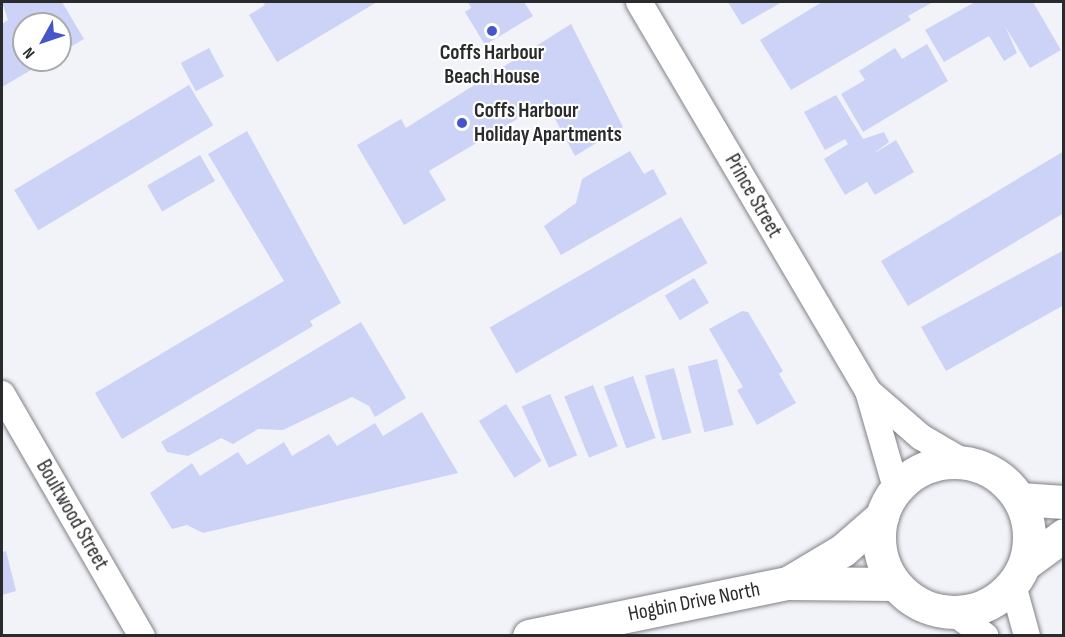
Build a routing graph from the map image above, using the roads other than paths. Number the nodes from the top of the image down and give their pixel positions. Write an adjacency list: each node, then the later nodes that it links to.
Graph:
1 (639, 2): 2 (street, Prince Street)
2 (868, 391): 4 (street, Prince Street); 6 (street, Prince Street)
3 (2, 394): 13 (street, Boultwood Street)
4 (964, 462): 5 (main road); 6 (main road)
5 (1020, 499): 7 (main road); 9 (main road)
6 (889, 502): 10 (main road, Hogbin Drive North); 11 (main road)
7 (1064, 502)
8 (1064, 535): 9 (main road)
9 (1019, 574): 12 (main road); 16 (street)
10 (788, 584): 11 (main road, Hogbin Drive North); 14 (main road, Hogbin Drive North)
11 (895, 584): 12 (main road)
12 (954, 613): 15 (street)
13 (142, 636)
14 (530, 636)
15 (986, 636)
16 (1027, 636)

